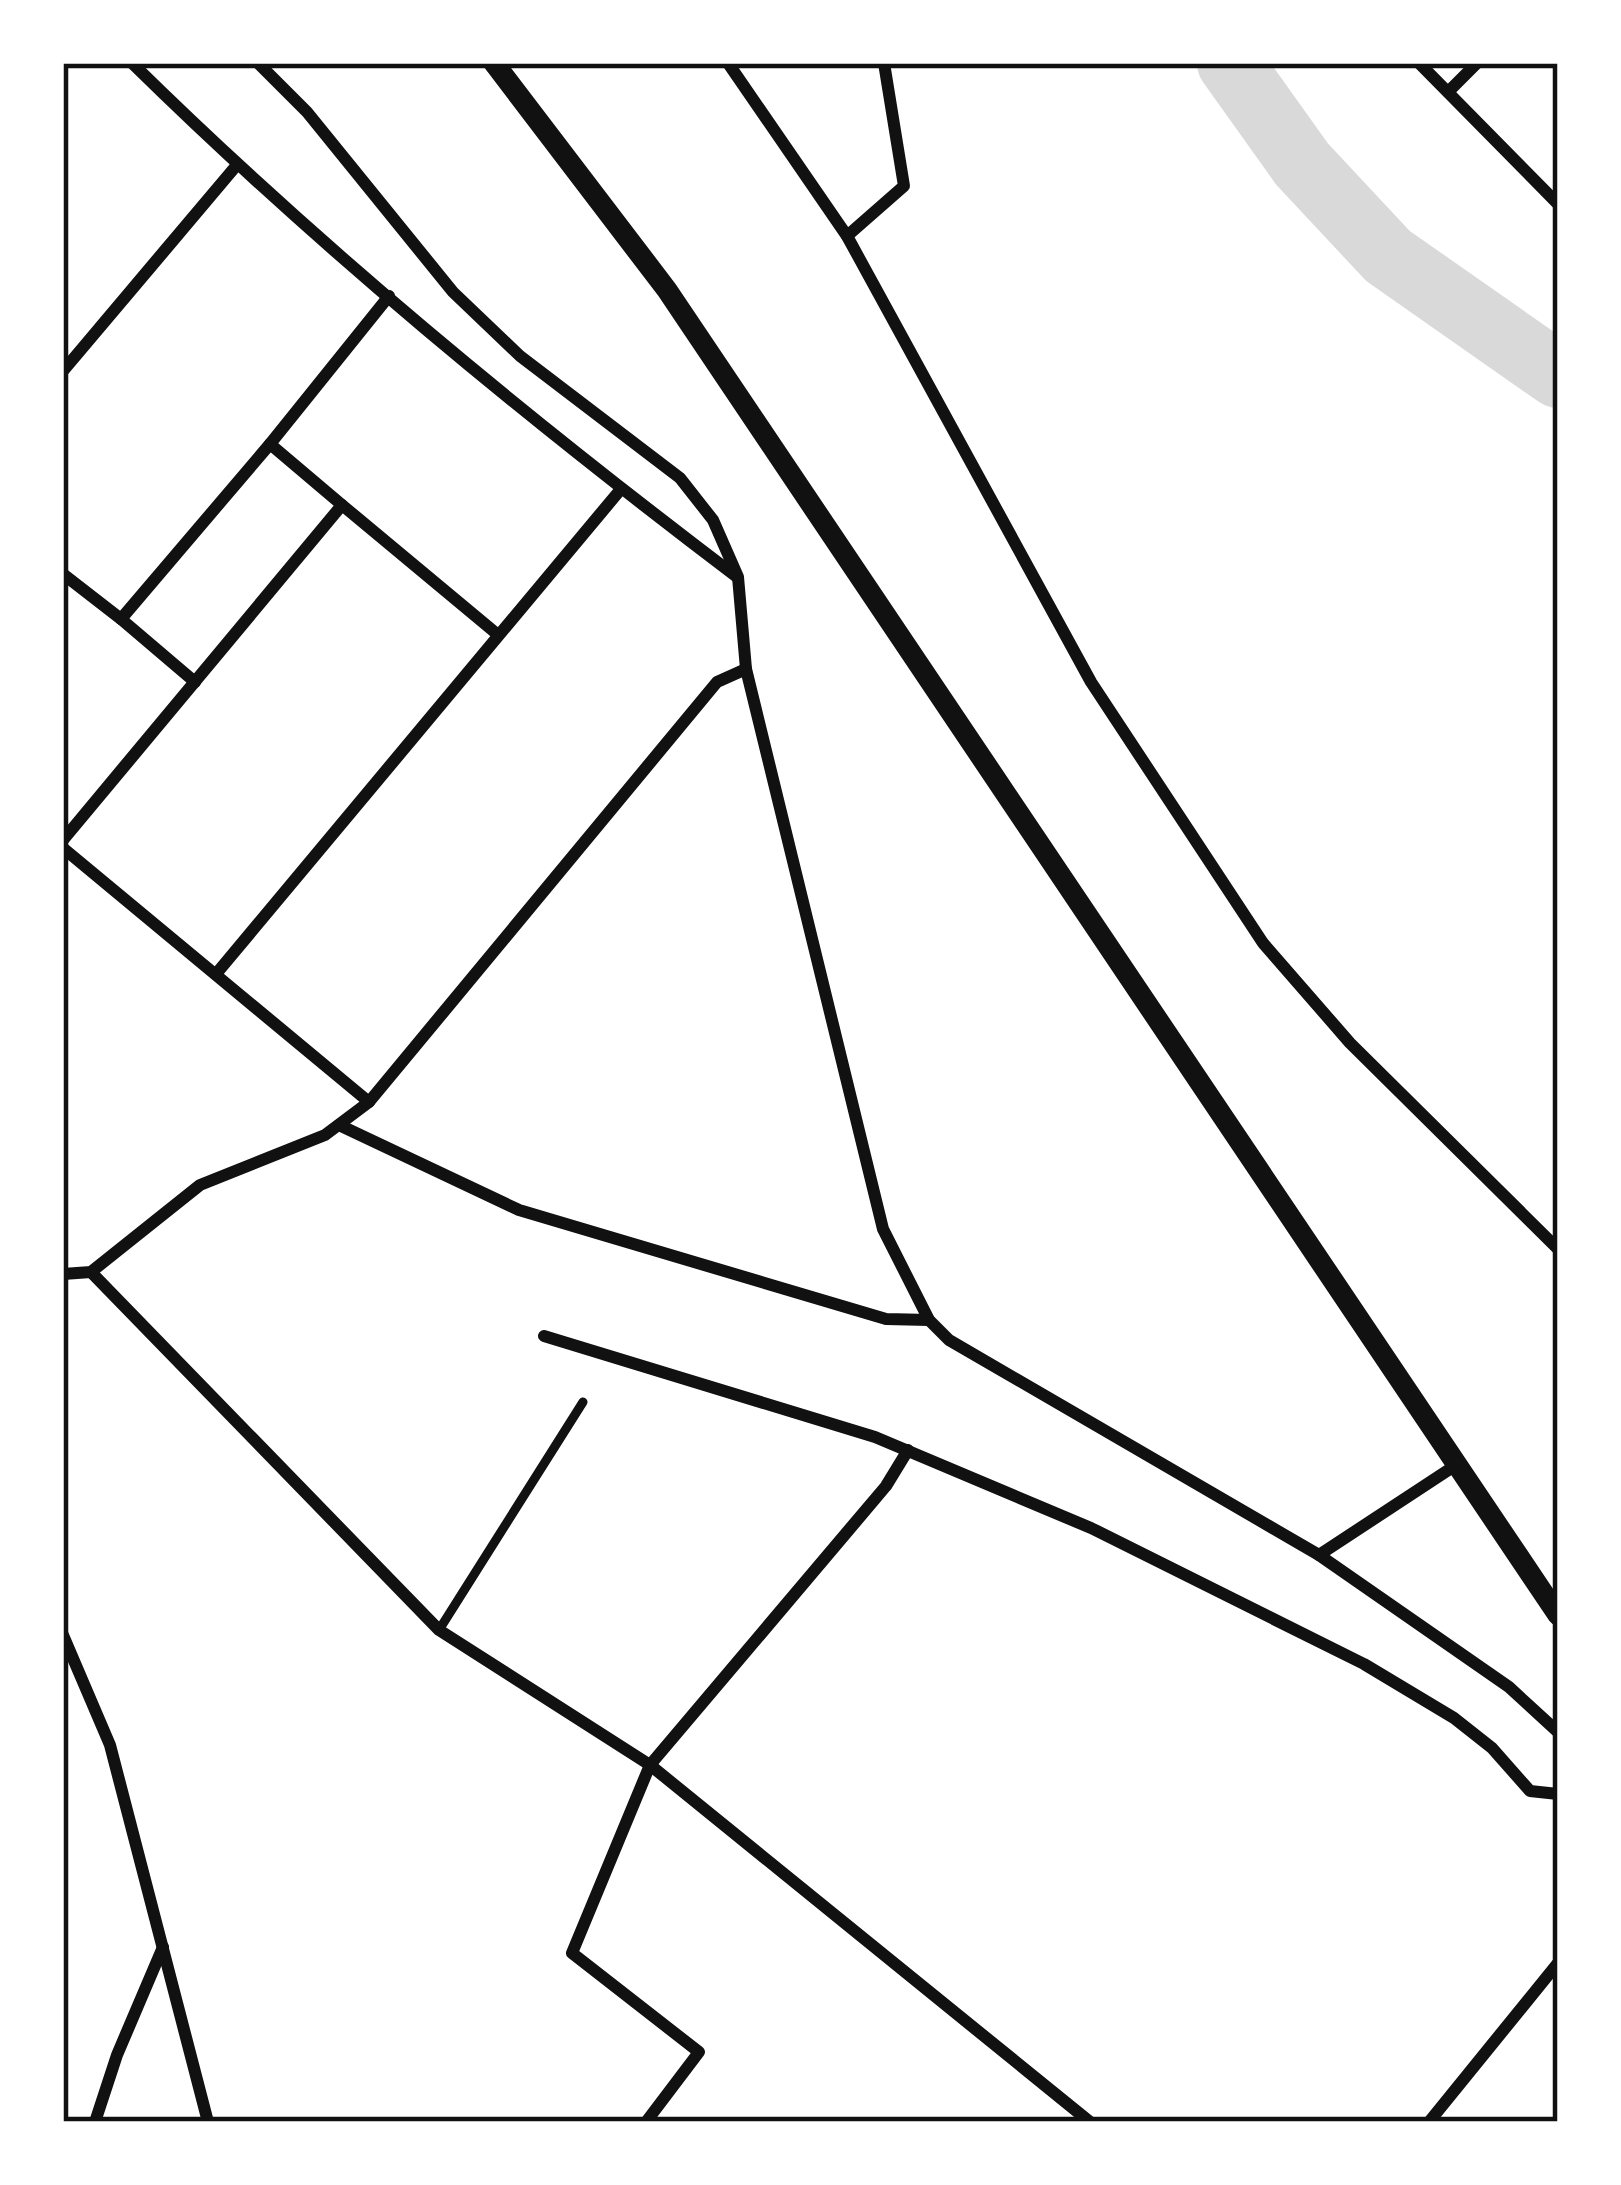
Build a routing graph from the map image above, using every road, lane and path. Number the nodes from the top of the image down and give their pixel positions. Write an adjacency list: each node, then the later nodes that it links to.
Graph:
1 (131, 63): 9 (street)
2 (258, 63): 18 (street)
3 (494, 63): 34 (street)
4 (728, 63): 11 (street)
5 (884, 63): 11 (street)
6 (1419, 63): 8 (street)
7 (1478, 63): 8 (street)
8 (1448, 92): 10 (street)
9 (236, 166): 12 (street); 13 (street)
10 (1558, 204)
11 (847, 236): 27 (street)
12 (388, 296): 14 (street); 15 (street)
13 (63, 371)
14 (270, 444): 16 (street); 19 (street)
15 (621, 489): 18 (street); 20 (street)
16 (342, 505): 20 (street); 22 (street)
17 (63, 574): 19 (street)
18 (738, 578): 21 (street)
19 (121, 620): 22 (street)
20 (497, 634): 24 (street)
21 (746, 669): 25 (street); 30 (street)
22 (195, 682): 23 (street)
23 (63, 844): 24 (street)
24 (216, 974): 25 (street)
25 (369, 1102): 26 (street)
26 (339, 1125): 28 (street); 30 (street)
27 (1558, 1249)
28 (91, 1272): 29 (street); 37 (street)
29 (63, 1274)
30 (928, 1320): 35 (street)
31 (544, 1336): 33 (street)
32 (583, 1402): 37 (lane)
33 (908, 1450): 40 (street); 41 (street)
34 (1456, 1465): 35 (street); 36 (street)
35 (1318, 1555): 39 (street)
36 (1558, 1615)
37 (440, 1630): 40 (street)
38 (63, 1635): 42 (street)
39 (1558, 1732)
40 (650, 1765): 46 (street); 47 (street)
41 (1558, 1794)
42 (164, 1946): 44 (street); 45 (street)
43 (1558, 1964): 48 (street)
44 (95, 2122)
45 (208, 2122)
46 (646, 2122)
47 (1090, 2122)
48 (1429, 2122)

